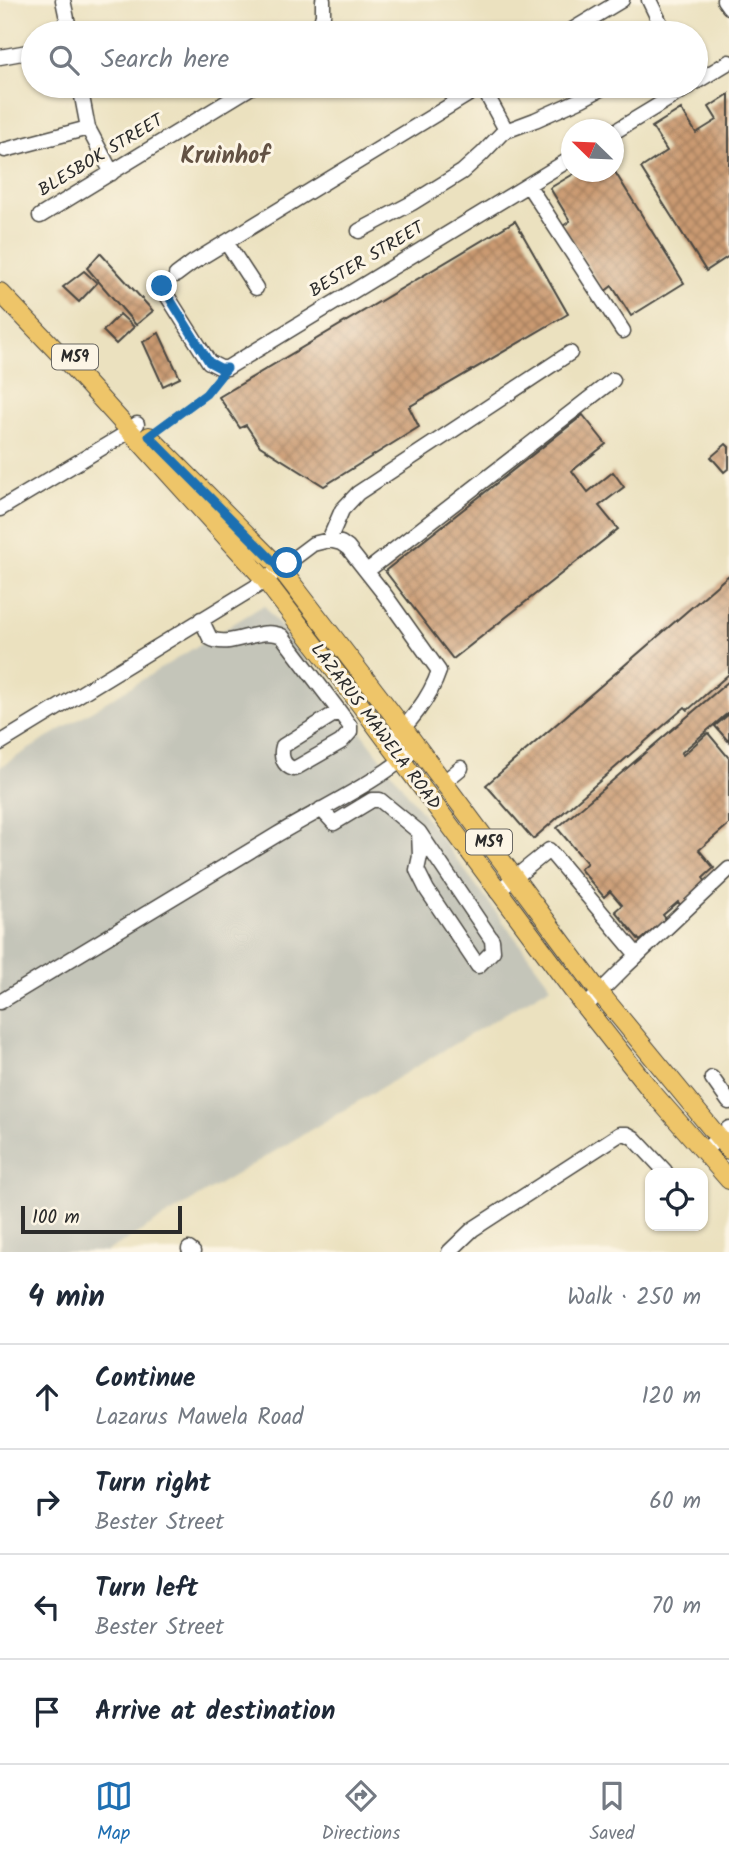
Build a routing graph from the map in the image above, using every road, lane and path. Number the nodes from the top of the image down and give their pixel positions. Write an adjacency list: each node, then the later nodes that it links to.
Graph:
1 (63, 0): 7 (street)
2 (323, 0): 8 (street)
3 (622, 0): 9 (street)
4 (649, 0): 10 (street)
5 (724, 0): 6 (street)
6 (729, 7)
7 (67, 21)
8 (321, 21)
9 (587, 21)
10 (659, 21)
11 (21, 53): 12 (street)
12 (0, 57)
13 (729, 62): 14 (street)
14 (708, 75)
15 (82, 98): 22 (street)
16 (234, 98): 26 (street, BLESBOK STREET)
17 (462, 98): 30 (street)
18 (489, 98): 23 (street)
19 (584, 98): 23 (street)
20 (670, 98): 21 (street)
21 (624, 126)
22 (88, 128): 24 (street); 26 (street)
23 (506, 130): 29 (street)
24 (5, 150)
25 (561, 165): 27 (street, BESTER STREET)
26 (112, 173): 28 (street, BLESBOK STREET)
27 (528, 185): 36 (street); 38 (street, BESTER STREET)
28 (40, 216)
29 (359, 231)
30 (226, 242): 31 (street); 34 (street)
31 (176, 275)
32 (0, 278): 40 (main road, LAZARUS MAWELA ROAD / M59)
33 (162, 286): 38 (street)
34 (256, 288)
35 (0, 292): 40 (main road, LAZARUS MAWELA ROAD / M59)
36 (624, 331)
37 (570, 353): 42 (street)
38 (227, 368): 40 (path)
39 (613, 380): 44 (street)
40 (139, 430): 41 (street); 43 (main road, LAZARUS MAWELA ROAD / M59); 45 (main road, LAZARUS MAWELA ROAD / M59)
41 (0, 509)
42 (329, 540): 43 (street); 44 (street)
43 (281, 569): 45 (street); 48 (main road, LAZARUS MAWELA ROAD / M59)
44 (367, 571): 48 (street)
45 (265, 580): 46 (street); 50 (main road, LAZARUS MAWELA ROAD / M59)
46 (201, 619): 47 (street); 49 (street)
47 (339, 711): 47 (street)
48 (404, 729): 50 (street); 51 (main road, LAZARUS MAWELA ROAD / M59)
49 (0, 743)
50 (387, 743): 52 (main road, LAZARUS MAWELA ROAD / M59)
51 (418, 747): 52 (street); 54 (main road, LAZARUS MAWELA ROAD / M59)
52 (401, 762): 55 (street); 59 (main road, LAZARUS MAWELA ROAD / M59)
53 (461, 768): 54 (street)
54 (444, 782): 58 (main road, LAZARUS MAWELA ROAD / M59)
55 (321, 809): 56 (street); 62 (street)
56 (419, 832): 56 (street)
57 (729, 869): 60 (street)
58 (515, 878): 59 (street); 60 (street); 61 (main road, LAZARUS MAWELA ROAD / M59)
59 (497, 892): 63 (main road, LAZARUS MAWELA ROAD / M59)
60 (638, 955): 61 (street)
61 (600, 993): 63 (street); 66 (main road, LAZARUS MAWELA ROAD / M59)
62 (0, 1002)
63 (585, 1007): 67 (main road, LAZARUS MAWELA ROAD / M59)
64 (712, 1078): 65 (street)
65 (729, 1102)
66 (725, 1139): 67 (street)
67 (703, 1152): 69 (main road, LAZARUS MAWELA ROAD / M59)
68 (662, 1168): 70 (street)
69 (729, 1180)
70 (449, 1252)

